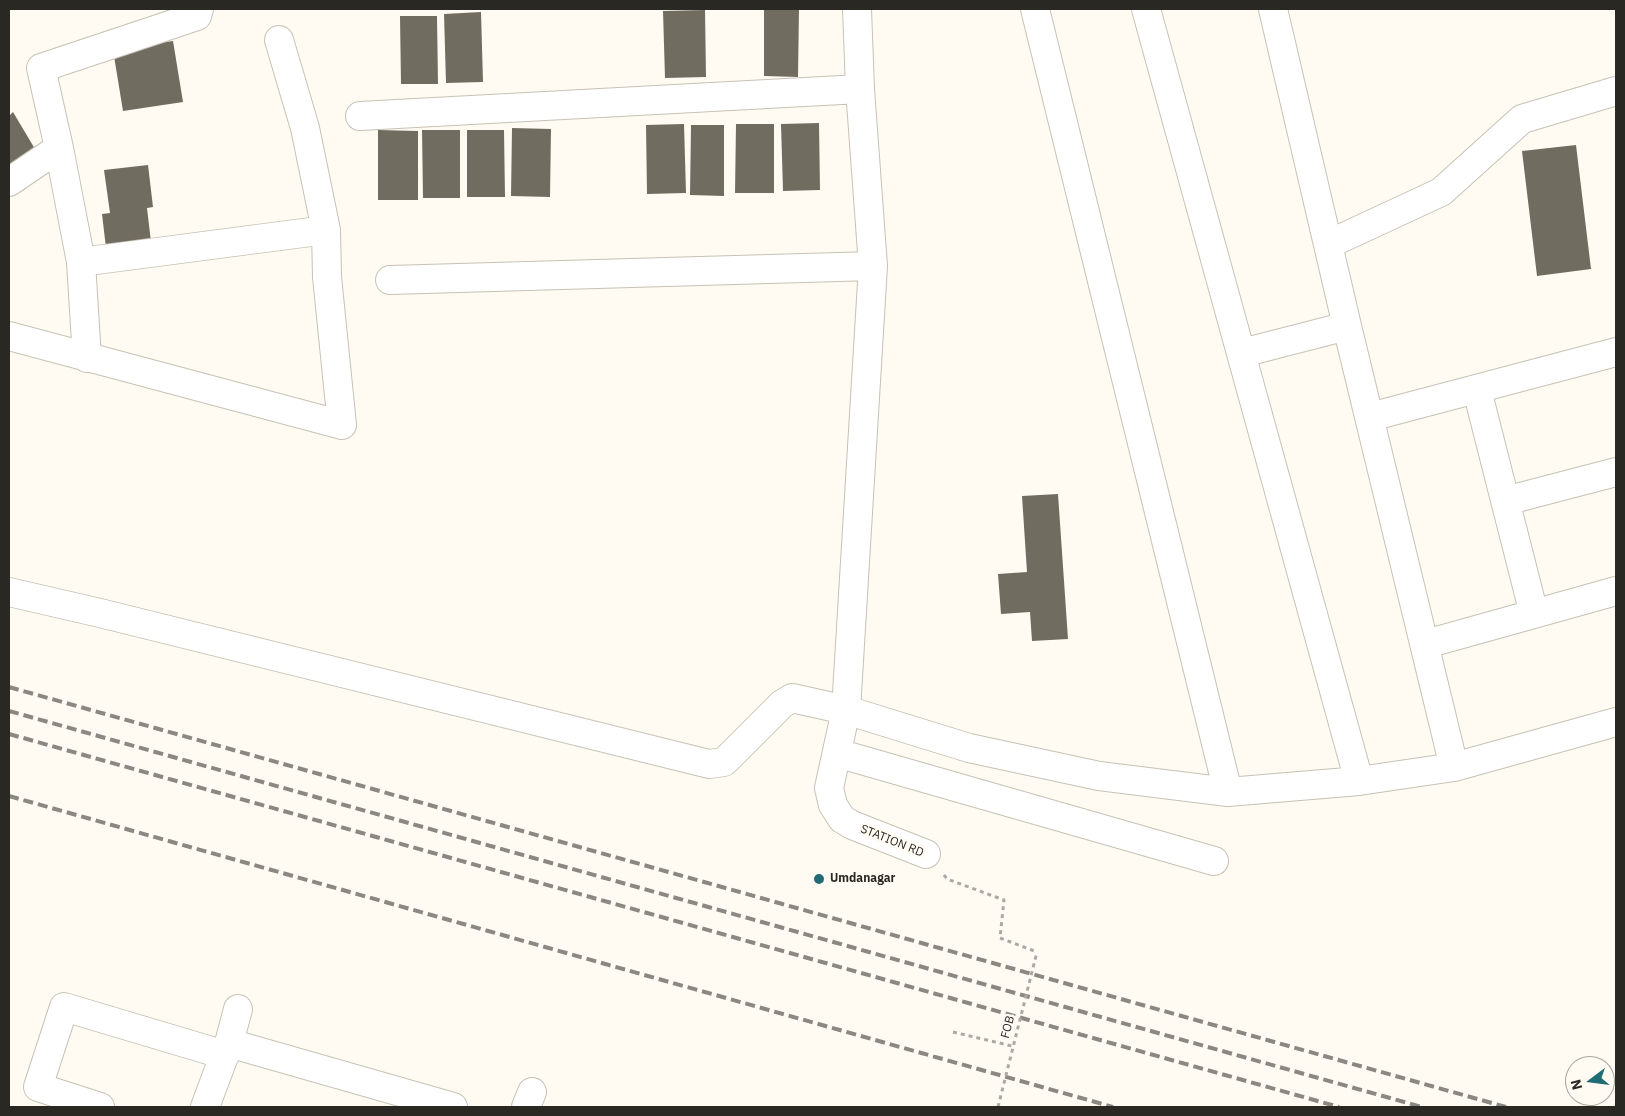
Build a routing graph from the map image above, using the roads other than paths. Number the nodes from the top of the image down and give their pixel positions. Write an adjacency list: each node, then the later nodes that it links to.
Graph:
1 (199, 9): 10 (street)
2 (857, 9): 7 (street, STATION RD)
3 (1035, 9): 35 (street)
4 (1146, 9): 20 (street)
5 (1273, 9): 13 (street)
6 (279, 40): 12 (street)
7 (860, 89): 9 (street); 15 (street, STATION RD)
8 (1616, 91): 13 (street)
9 (360, 116)
10 (59, 148): 11 (street); 14 (street)
11 (9, 182)
12 (326, 230): 14 (street); 21 (street)
13 (1329, 244): 17 (street)
14 (81, 262): 21 (street)
15 (873, 266): 16 (street); 30 (street, STATION RD)
16 (390, 280)
17 (1347, 326): 20 (street); 23 (street)
18 (9, 336): 21 (street)
19 (1616, 352): 22 (street)
20 (1242, 353): 34 (street)
21 (87, 358)
22 (1476, 390): 23 (street); 25 (street)
23 (1370, 417): 29 (street)
24 (1616, 472): 25 (street)
25 (1505, 501): 28 (street)
26 (1616, 591): 28 (street)
27 (9, 592): 30 (street)
28 (1534, 614): 29 (street)
29 (1426, 644): 33 (street)
30 (846, 710): 32 (street, STATION RD); 35 (street)
31 (1616, 722): 33 (street)
32 (836, 752): 36 (street, STATION RD); 37 (street)
33 (1454, 767): 34 (street)
34 (1359, 781): 35 (street)
35 (1228, 792)
36 (926, 854)
37 (1214, 861)
38 (238, 1009): 39 (street)
39 (227, 1049): 40 (street); 41 (street); 42 (street)
40 (100, 1107)
41 (205, 1107)
42 (453, 1107)

